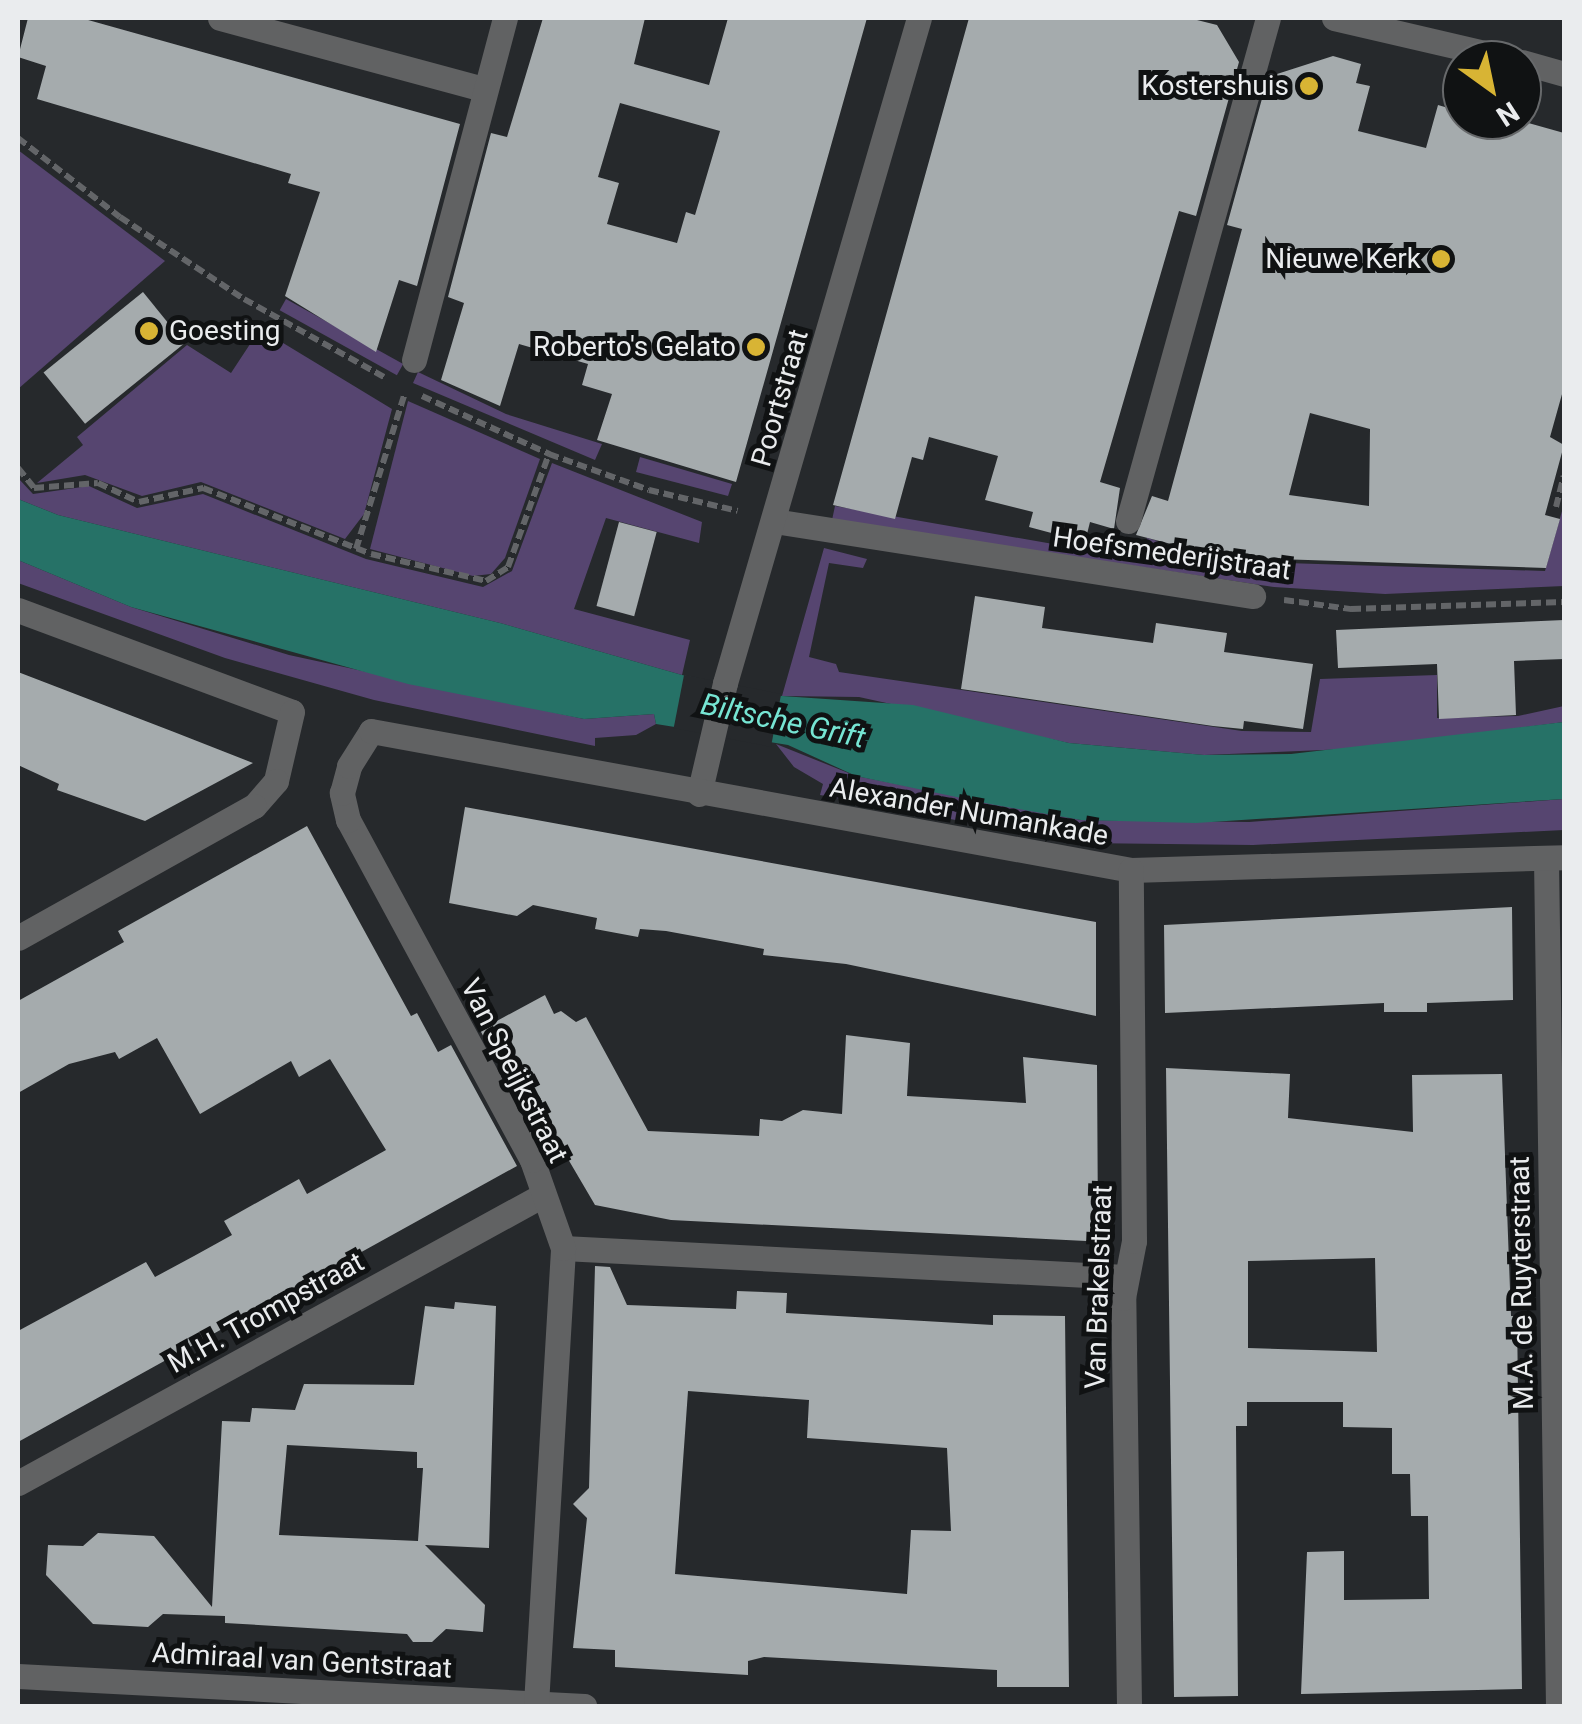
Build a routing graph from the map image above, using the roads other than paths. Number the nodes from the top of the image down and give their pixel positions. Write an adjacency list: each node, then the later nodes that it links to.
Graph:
1 (220, 18): 8 (street)
2 (505, 18): 8 (street)
3 (919, 18): 11 (street, Poortstraat)
4 (1268, 18): 10 (street)
5 (1334, 18): 6 (street)
6 (1442, 29): 7 (street)
7 (1468, 40)
8 (484, 90): 9 (street)
9 (414, 360)
10 (1128, 520)
11 (774, 521): 12 (street, Hoefsmederijstraat); 15 (street, Poortstraat)
12 (1253, 596)
13 (18, 610): 18 (street)
14 (371, 731): 15 (street, Alexander Numankade); 19 (street, Van Speijkstraat)
15 (699, 794): 17 (street, Alexander Numankade)
16 (1555, 857): 17 (street, Alexander Numankade); 27 (street, M.A. de Ruyterstraat)
17 (1132, 870): 21 (street, Van Brakelstraat)
18 (18, 938)
19 (543, 1195): 20 (street, Van Speijkstraat); 22 (street, M.H. Trompstraat)
20 (563, 1248): 21 (street); 24 (street, Van Speijkstraat)
21 (1126, 1277): 26 (street, Van Brakelstraat)
22 (18, 1484)
23 (18, 1676): 24 (street, Admiraal van Gentstraat)
24 (536, 1704): 25 (street, Admiraal van Gentstraat)
25 (584, 1706)
26 (1129, 1706)
27 (1558, 1706)

